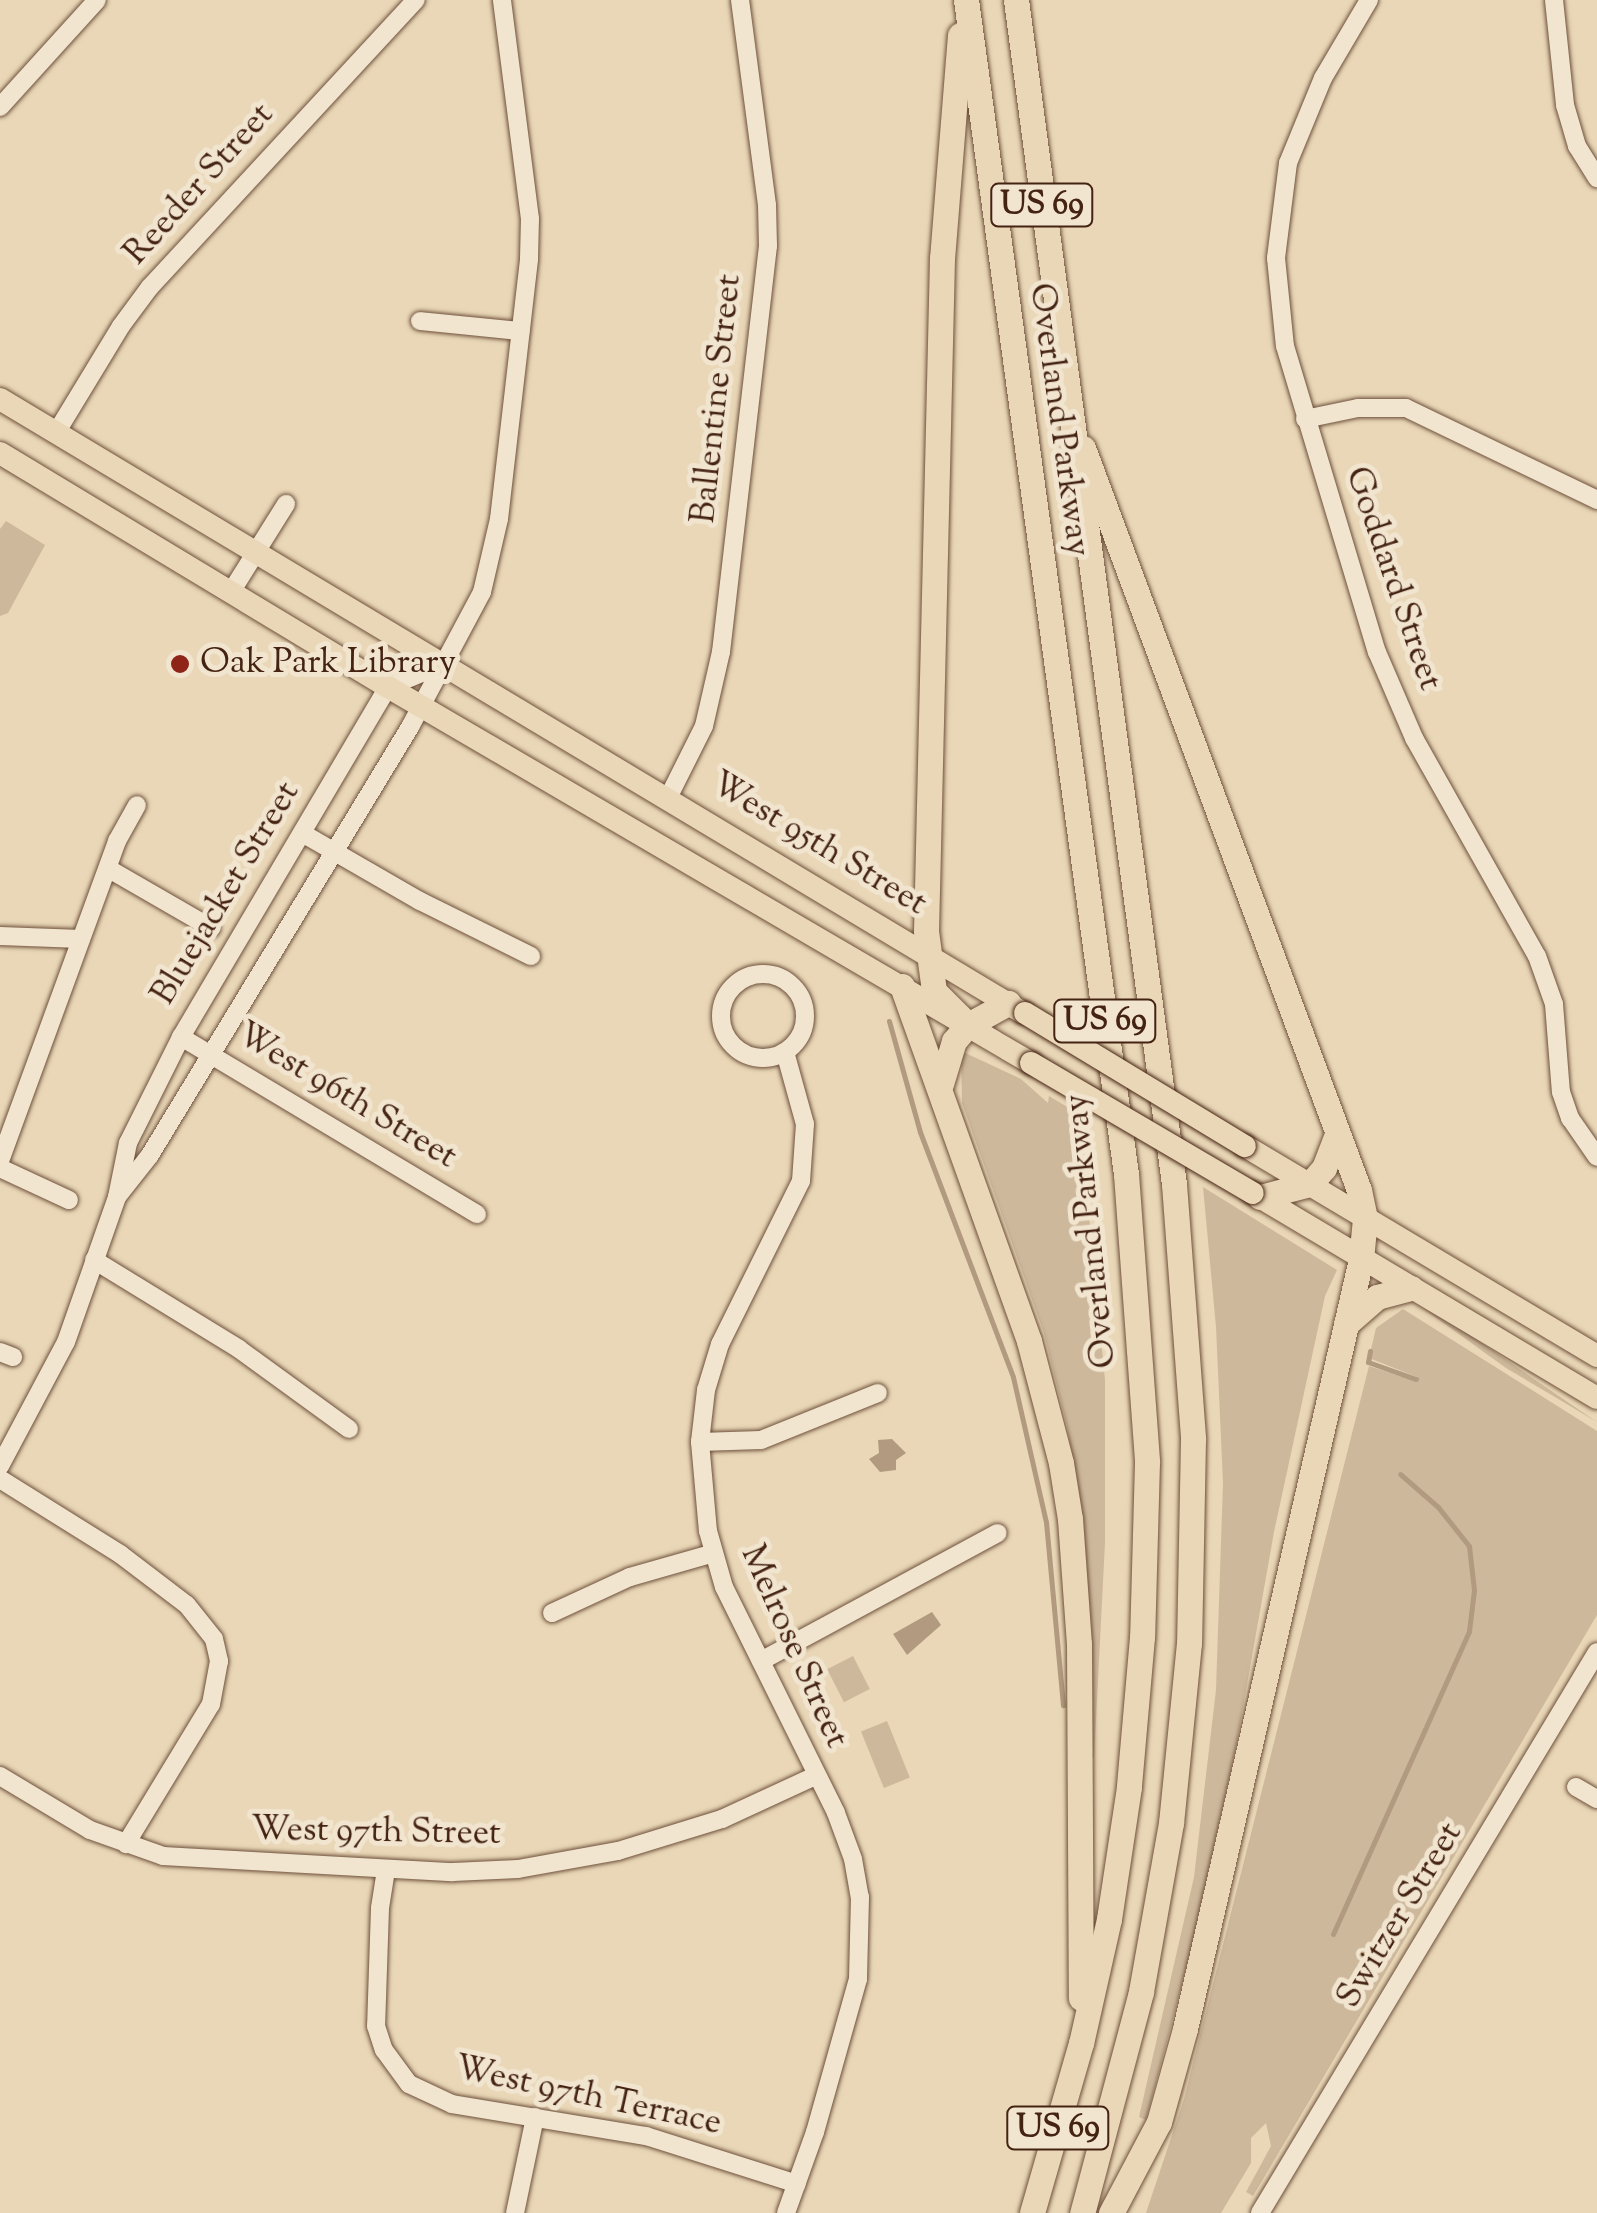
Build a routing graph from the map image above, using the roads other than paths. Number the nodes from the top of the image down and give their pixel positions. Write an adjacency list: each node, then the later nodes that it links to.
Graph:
1 (98, 0): 9 (street)
2 (416, 0): 16 (street, Reeder Street)
3 (502, 0): 12 (street, Bluejacket Street)
4 (740, 0): 25 (street, Ballentine Street)
5 (964, 0): 33 (highway); 74 (highway, Overland Parkway / US 69)
6 (1016, 0): 14 (highway, Overland Parkway / US 69)
7 (1370, 0): 15 (street, Goddard Street)
8 (1554, 0): 10 (street)
9 (0, 107)
10 (1597, 178)
11 (420, 320): 12 (street)
12 (521, 332): 22 (street, Bluejacket Street)
13 (0, 400): 16 (main road, West 95th Street)
14 (1068, 410): 43 (highway); 81 (highway, Overland Parkway / US 69)
15 (1305, 419): 18 (street); 44 (street, Goddard Street)
16 (56, 433): 20 (main road, West 95th Street)
17 (0, 453): 21 (main road)
18 (1597, 500)
19 (286, 504): 20 (street)
20 (255, 553): 21 (street); 22 (main road, West 95th Street)
21 (232, 592): 23 (main road)
22 (443, 664): 23 (street); 24 (street, Bluejacket Street); 25 (main road, West 95th Street)
23 (388, 687): 24 (main road); 27 (street, Bluejacket Street)
24 (422, 706): 28 (street, Bluejacket Street); 35 (main road)
25 (668, 796): 33 (main road, West 95th Street)
26 (137, 805): 29 (street)
27 (302, 832): 28 (street); 38 (street, Bluejacket Street)
28 (334, 851): 34 (street); 40 (street, Bluejacket Street)
29 (109, 869): 30 (street); 32 (street)
30 (211, 928)
31 (0, 936): 32 (street)
32 (81, 939): 42 (street)
33 (927, 952): 36 (main road, West 95th Street); 37 (highway)
34 (531, 956)
35 (902, 986): 37 (main road); 41 (highway)
36 (1017, 1008): 37 (highway); 46 (main road, West 95th Street, bridge)
37 (968, 1025): 41 (highway); 47 (main road, bridge)
38 (181, 1036): 40 (street, West 96th Street); 48 (street, Bluejacket Street)
39 (785, 1052): 39 (street); 60 (street, Melrose Street)
40 (211, 1055): 48 (street, Bluejacket Street); 50 (street, West 96th Street)
41 (941, 1084): 74 (highway)
42 (10, 1100): 45 (street)
43 (1337, 1134): 46 (highway); 51 (highway)
44 (1597, 1157)
45 (0, 1164): 49 (street)
46 (1310, 1184): 47 (highway); 51 (main road, West 95th Street)
47 (1256, 1195): 52 (main road)
48 (118, 1197): 53 (street, Bluejacket Street)
49 (69, 1200)
50 (477, 1214)
51 (1365, 1218): 52 (highway); 56 (main road, West 95th Street)
52 (1361, 1258): 54 (main road); 55 (highway)
53 (94, 1260): 59 (street); 61 (street, Bluejacket Street)
54 (1411, 1288): 55 (highway); 58 (main road)
55 (1346, 1324): 82 (highway)
56 (1597, 1356)
57 (878, 1393): 60 (street)
58 (1597, 1398)
59 (349, 1429)
60 (700, 1442): 64 (street, Melrose Street)
61 (0, 1466)
62 (0, 1479): 72 (street)
63 (998, 1533): 67 (street)
64 (714, 1554): 65 (street); 67 (street, Melrose Street)
65 (552, 1613)
66 (1597, 1652): 77 (street, Switzer Street)
67 (761, 1660): 69 (street, Melrose Street)
68 (0, 1776): 72 (street, West 97th Street)
69 (815, 1776): 73 (street, West 97th Street); 76 (street, Melrose Street)
70 (1576, 1787): 71 (street)
71 (1597, 1799)
72 (126, 1844): 73 (street, West 97th Street)
73 (386, 1870): 75 (street, West 97th Terrace)
74 (1081, 2043): 80 (highway, Overland Parkway / US 69)
75 (535, 2117): 76 (street, West 97th Terrace); 78 (street)
76 (797, 2184): 79 (street, Melrose Street)
77 (1268, 2210)
78 (514, 2213)
79 (786, 2213)
80 (1032, 2213)
81 (1082, 2213)
82 (1111, 2213)

